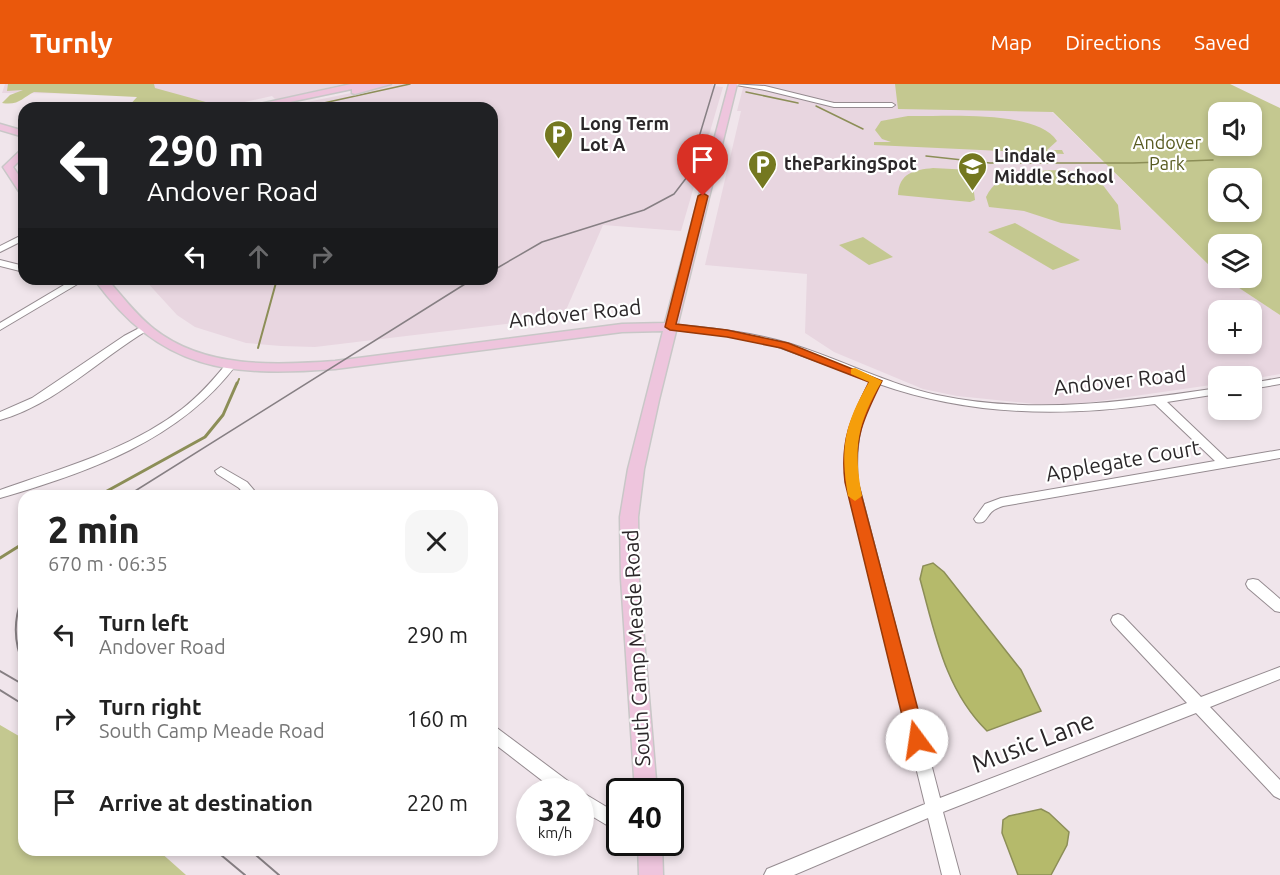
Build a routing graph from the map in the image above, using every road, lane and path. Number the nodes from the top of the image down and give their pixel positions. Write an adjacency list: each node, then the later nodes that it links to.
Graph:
1 (364, 84): 4 (main road)
2 (387, 84): 5 (main road)
3 (733, 84): 6 (street); 22 (main road, South Camp Meade Road)
4 (279, 102)
5 (300, 102)
6 (892, 105)
7 (0, 127): 8 (main road)
8 (18, 132)
9 (0, 138): 10 (main road)
10 (18, 140)
11 (18, 154): 12 (main road)
12 (4, 165): 13 (main road)
13 (18, 183)
14 (18, 240): 15 (street)
15 (0, 249)
16 (0, 263): 17 (street)
17 (18, 268)
18 (70, 285): 20 (street)
19 (106, 285): 23 (main road, Andover Road)
20 (0, 327)
21 (629, 327): 22 (main road, Andover Road); 24 (main road); 25 (main road, Andover Road)
22 (670, 327): 24 (main road, South Camp Meade Road); 26 (street, Andover Road)
23 (145, 328): 25 (main road, Andover Road); 31 (street)
24 (665, 348): 45 (main road, South Camp Meade Road)
25 (231, 365): 36 (street)
26 (876, 381): 30 (street, Andover Road); 47 (street)
27 (1280, 381): 28 (street)
28 (1262, 384)
29 (1208, 392): 30 (street, Andover Road)
30 (1158, 400): 33 (street)
31 (0, 416)
32 (1280, 454): 33 (street, Applegate Court)
33 (1224, 463): 37 (street, Applegate Court)
34 (221, 471): 35 (street)
35 (247, 490)
36 (0, 494)
37 (980, 519)
38 (1253, 584): 39 (street)
39 (1280, 607)
40 (1118, 620): 42 (street)
41 (1280, 673): 42 (street, Music Lane)
42 (1198, 705): 46 (street); 47 (street, Music Lane)
43 (498, 738): 44 (street)
44 (551, 778)
45 (645, 778)
46 (1280, 791)
47 (934, 808): 50 (street, Music Lane); 51 (street)
48 (650, 856): 49 (main road)
49 (651, 875)
50 (772, 875)
51 (951, 875)

